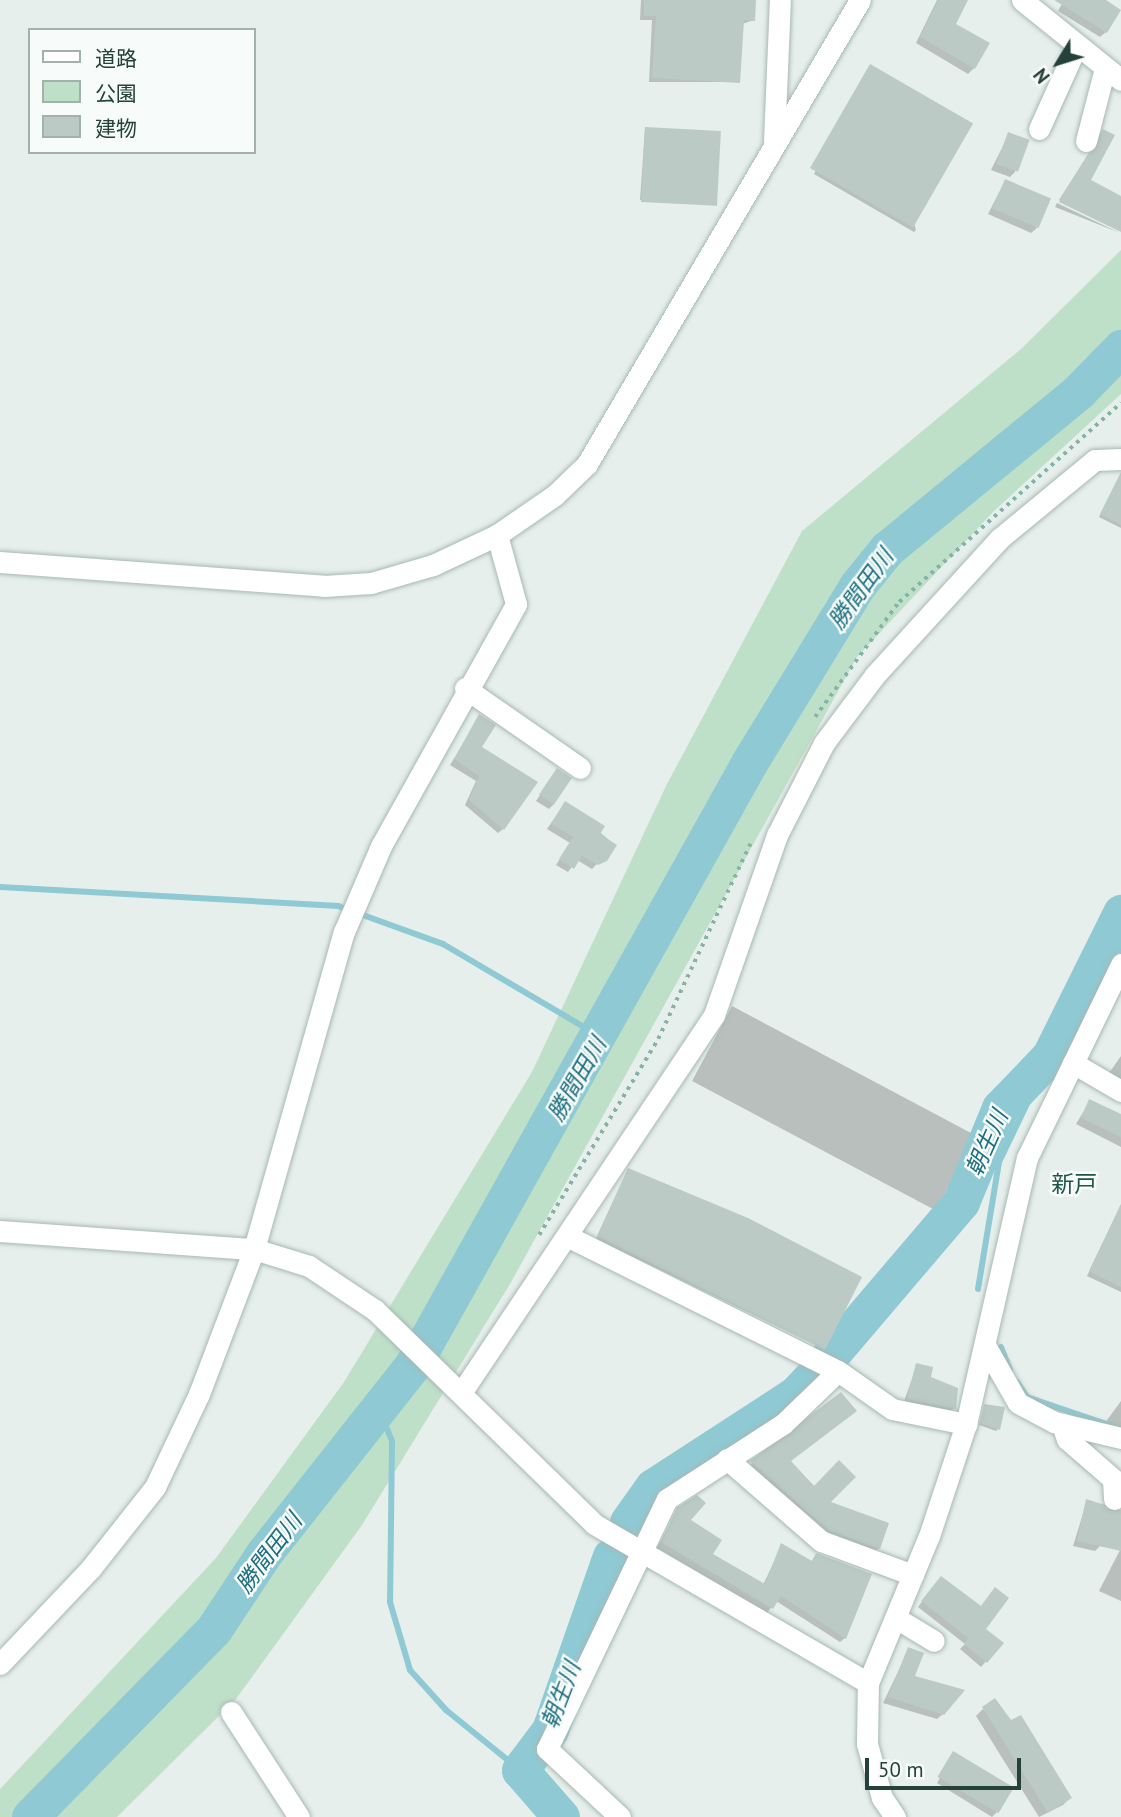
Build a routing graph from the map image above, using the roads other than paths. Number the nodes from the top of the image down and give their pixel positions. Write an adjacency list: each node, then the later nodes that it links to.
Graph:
1 (780, 0): 8 (street)
2 (860, 0): 8 (street)
3 (1036, 4): 4 (street)
4 (1076, 47): 5 (street); 6 (street)
5 (1112, 76): 7 (street)
6 (1039, 129)
7 (1086, 141)
8 (773, 146): 10 (street)
9 (1121, 459): 18 (street)
10 (497, 535): 11 (street); 12 (street)
11 (0, 562)
12 (465, 688): 13 (street); 19 (street)
13 (580, 768)
14 (1121, 964): 15 (street)
15 (1073, 1063): 16 (street); 20 (street)
16 (1121, 1091)
17 (0, 1231): 19 (street)
18 (567, 1236): 21 (street); 22 (street)
19 (254, 1249): 22 (street); 32 (street)
20 (986, 1347): 23 (street); 24 (street)
21 (838, 1371): 24 (street); 26 (street)
22 (463, 1390): 28 (street)
23 (1062, 1423): 25 (street); 27 (street)
24 (966, 1424): 29 (street)
25 (1121, 1438)
26 (727, 1459): 28 (street); 29 (street)
27 (1114, 1499)
28 (638, 1551): 33 (street); 36 (street)
29 (913, 1575): 30 (street)
30 (896, 1618): 31 (street); 33 (street)
31 (934, 1641)
32 (0, 1664)
33 (868, 1683): 37 (street)
34 (231, 1712): 35 (street)
35 (299, 1817)
36 (620, 1817)
37 (895, 1817)

